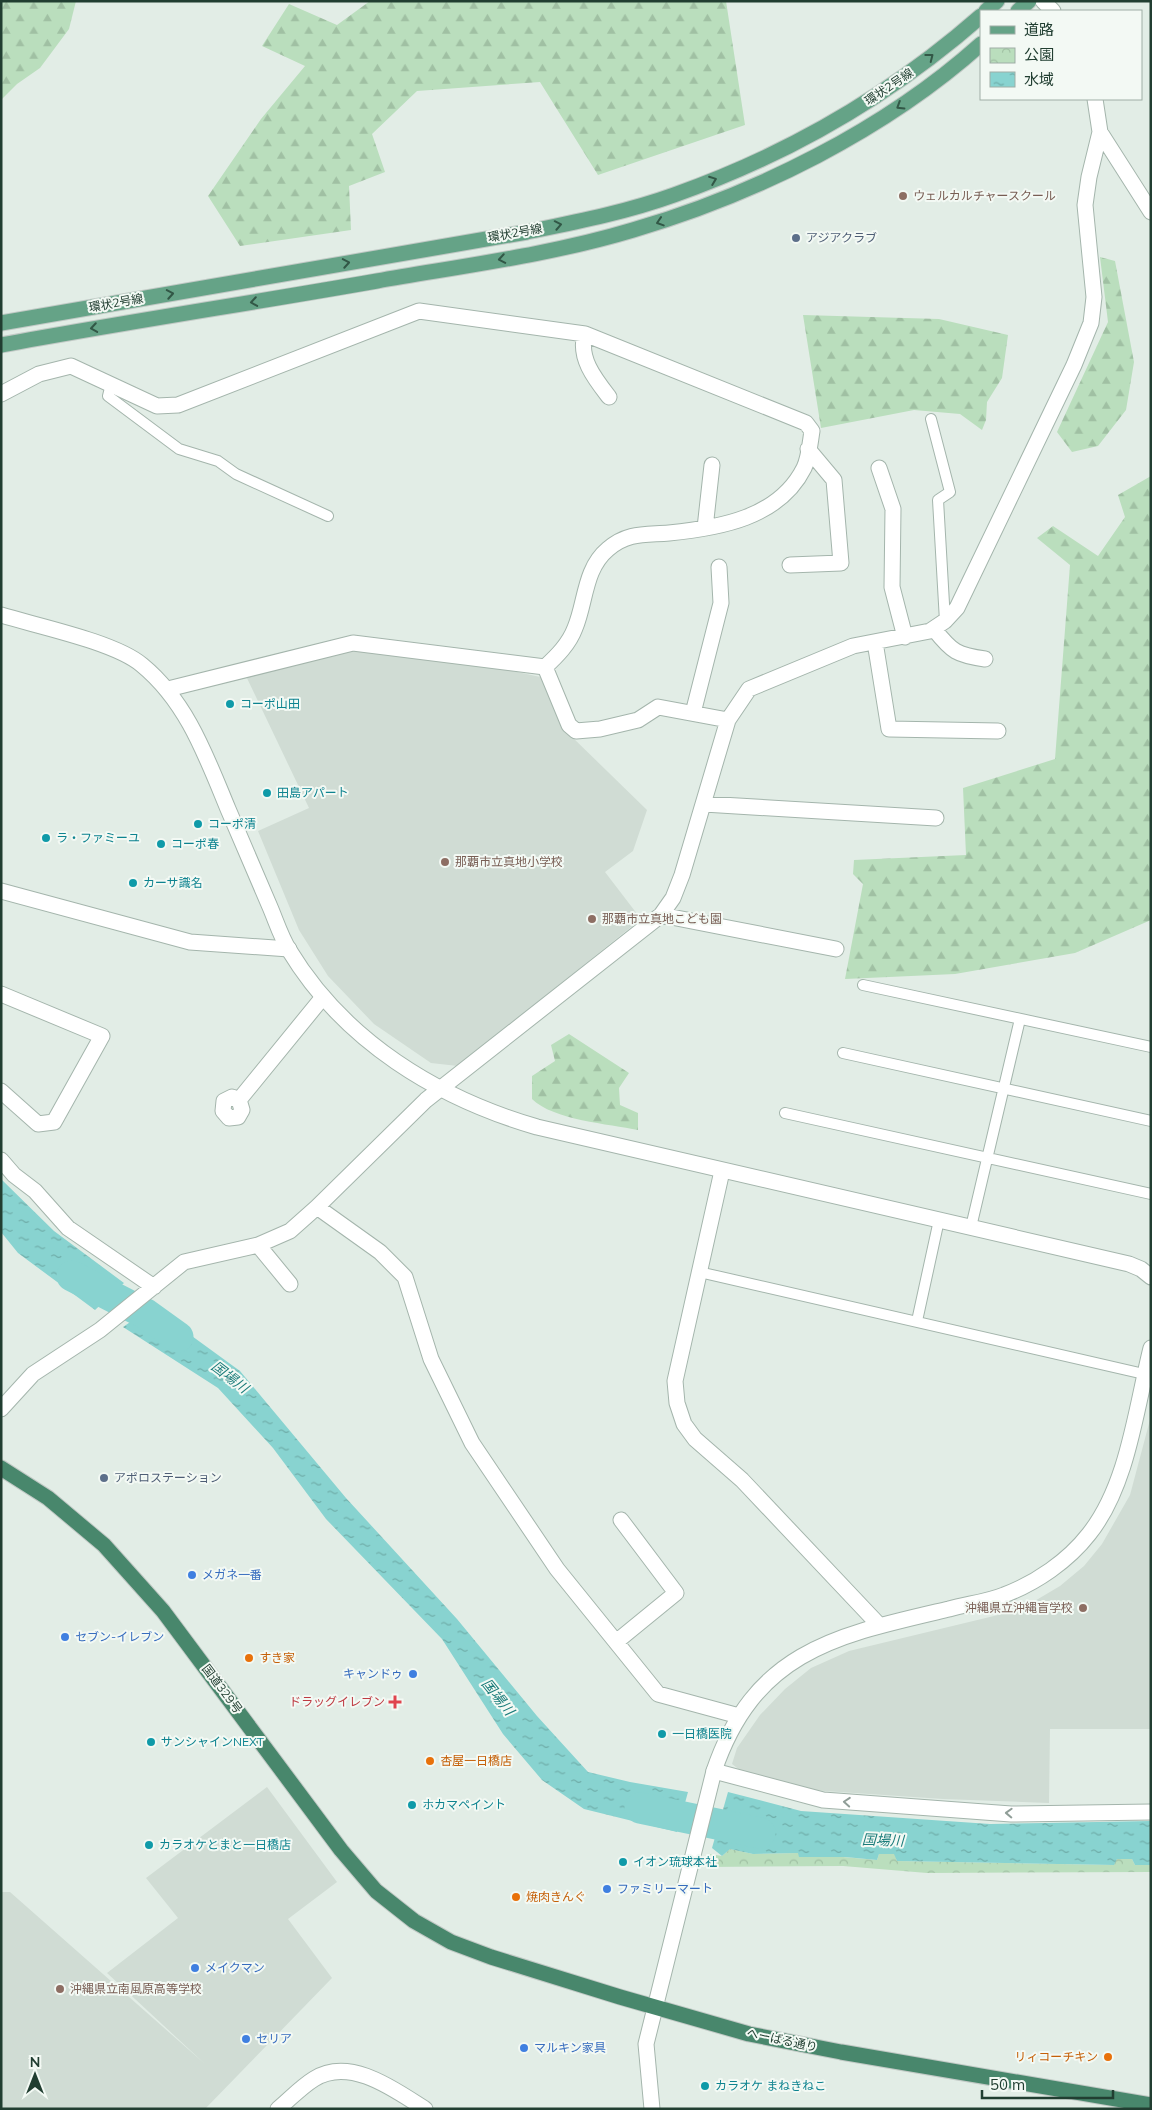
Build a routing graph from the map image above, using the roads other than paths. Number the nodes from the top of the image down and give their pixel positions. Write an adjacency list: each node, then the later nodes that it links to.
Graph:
1 (998, 1): 3 (main road)
2 (1029, 1): 4 (main road)
3 (987, 10)
4 (1019, 10)
5 (980, 17): 10 (main road, 環状2号線, one-way to 5)
6 (980, 45): 12 (main road, 環状2号線, one-way to 12)
7 (1095, 100): 8 (street)
8 (1100, 132): 9 (street); 25 (street)
9 (1151, 212)
10 (1, 323)
11 (585, 334): 13 (street); 15 (street); 17 (street)
12 (1, 345)
13 (111, 384): 14 (street); 20 (lane)
14 (1, 394)
15 (609, 397)
16 (931, 419): 25 (lane)
17 (808, 449): 21 (street); 22 (street)
18 (712, 465): 21 (street)
19 (879, 468): 26 (street)
20 (328, 516)
21 (705, 528): 29 (street)
22 (790, 565)
23 (718, 567): 31 (street)
24 (1, 615): 30 (street)
25 (940, 625): 26 (street); 28 (street)
26 (905, 637): 27 (street)
27 (875, 642): 32 (street); 33 (street)
28 (985, 659)
29 (545, 667): 30 (street); 31 (street)
30 (168, 689): 38 (street)
31 (693, 713): 32 (street)
32 (728, 720): 34 (street)
33 (998, 731)
34 (704, 804): 35 (street); 37 (street)
35 (936, 818)
36 (1, 891): 38 (street)
37 (660, 915): 39 (street); 47 (street)
38 (289, 949): 42 (street)
39 (836, 949)
40 (863, 985): 43 (lane)
41 (1, 994): 48 (street)
42 (323, 996): 47 (street); 49 (street)
43 (1020, 1019): 44 (lane); 46 (lane)
44 (1151, 1047)
45 (843, 1053): 46 (lane)
46 (1004, 1088): 51 (lane); 52 (lane)
47 (439, 1089): 54 (street); 56 (street)
48 (1, 1091)
49 (239, 1100)
50 (785, 1112): 52 (lane)
51 (1151, 1121)
52 (988, 1158): 55 (lane); 58 (lane)
53 (1, 1160): 63 (street)
54 (722, 1171): 57 (street); 60 (street)
55 (1151, 1194)
56 (318, 1207): 59 (street); 71 (street)
57 (939, 1220): 58 (street); 64 (lane)
58 (971, 1227): 61 (street)
59 (258, 1245): 62 (street); 63 (street)
60 (699, 1272): 64 (lane); 70 (street)
61 (1151, 1278)
62 (290, 1284)
63 (154, 1287): 67 (street)
64 (916, 1321): 66 (lane)
65 (1151, 1348): 66 (street)
66 (1144, 1374): 70 (street)
67 (1, 1409)
68 (1, 1468): 75 (highway, 国道329号)
69 (621, 1520): 71 (street)
70 (879, 1625): 72 (street)
71 (616, 1642): 72 (street)
72 (739, 1716): 73 (street)
73 (712, 1778): 74 (street, one-way to 73); 76 (street)
74 (1151, 1812)
75 (425, 1927): 76 (highway, へーばる通り)
76 (654, 2007): 77 (highway, へーばる通り); 81 (street)
77 (1126, 2105): 78 (highway, へーばる通り)
78 (1151, 2105)
79 (278, 2109): 80 (street)
80 (425, 2109)
81 (652, 2109)

